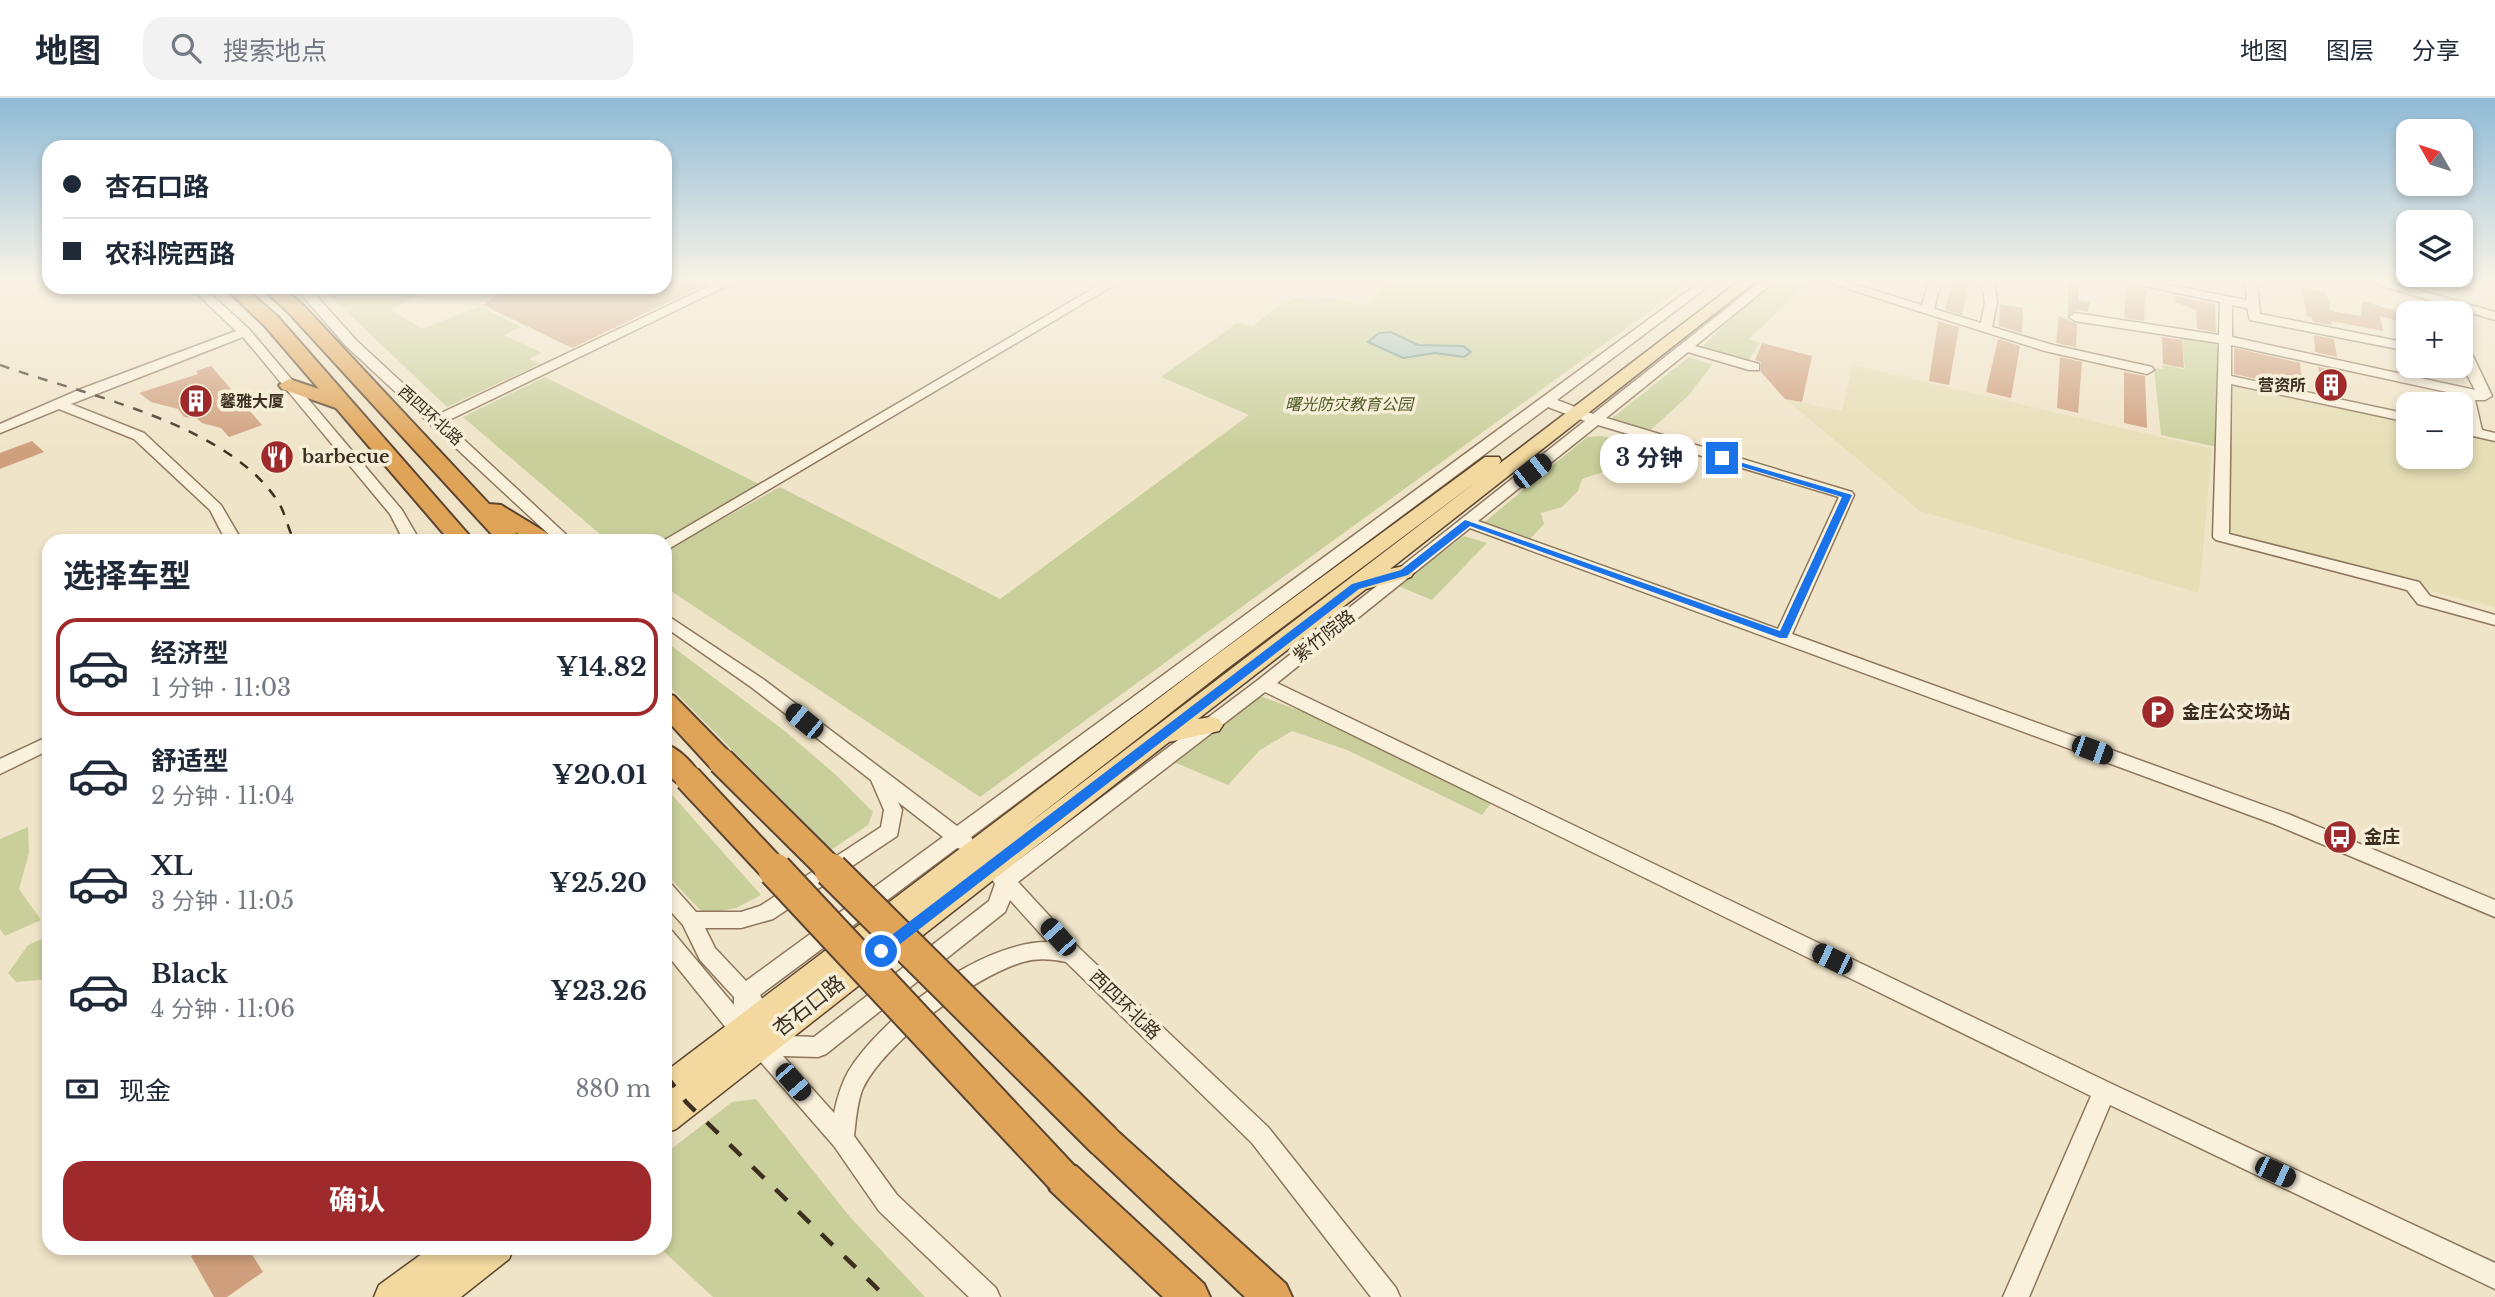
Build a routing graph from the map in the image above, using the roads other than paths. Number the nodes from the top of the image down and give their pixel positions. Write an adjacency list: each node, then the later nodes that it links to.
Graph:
1 (232, 337): 28 (street)
2 (249, 337): 26 (street)
3 (285, 337): 29 (highway)
4 (322, 337): 25 (highway, 西四环北路)
5 (345, 337): 17 (street, 西四环北路)
6 (613, 337): 32 (street)
7 (1017, 337): 49 (street)
8 (1650, 337): 30 (street, 紫竹院路)
9 (1661, 337): 30 (main road, 紫竹院路)
10 (1678, 337): 20 (main road, 紫竹院路)
11 (1702, 337): 18 (street, 紫竹院路)
12 (2016, 337): 22 (street)
13 (2206, 337): 16 (street)
14 (2226, 337): 16 (street)
15 (2358, 337): 19 (street)
16 (2226, 340): 24 (street); 27 (street)
17 (349, 342): 25 (highway); 32 (street, 西四环北路)
18 (1694, 344): 20 (main road); 21 (street); 30 (street, 紫竹院路)
19 (2396, 345)
20 (1654, 356): 30 (main road, 紫竹院路)
21 (1754, 367)
22 (2147, 370)
23 (2473, 370): 27 (street)
24 (2224, 379): 31 (street); 52 (street)
25 (364, 381): 37 (highway, 西四环北路)
26 (289, 385): 29 (highway); 43 (street)
27 (2485, 396): 35 (street)
28 (60, 404): 33 (street); 42 (street)
29 (345, 405): 39 (highway)
30 (1572, 411): 38 (main road, 紫竹院路); 40 (street, 紫竹院路); 41 (street, 紫竹院路); 51 (main road, 紫竹院路); 54 (street)
31 (2396, 415)
32 (437, 420): 48 (street, 西四环北路)
33 (0, 429)
34 (2473, 432): 35 (street)
35 (2476, 433): 36 (street)
36 (2495, 437)
37 (469, 497): 46 (highway, 西四环北路); 47 (highway)
38 (1440, 501): 40 (main road); 63 (main road, 紫竹院路)
39 (429, 505): 44 (highway); 45 (highway)
40 (1401, 510): 63 (street, 紫竹院路)
41 (1468, 522): 50 (street, 紫竹院路); 54 (street)
42 (230, 534)
43 (408, 534)
44 (439, 534)
45 (456, 534)
46 (504, 534)
47 (537, 534)
48 (558, 534)
49 (672, 542)
50 (1405, 572): 51 (main road); 55 (street, 紫竹院路)
51 (1355, 586): 58 (main road, 紫竹院路)
52 (2495, 620)
53 (672, 624): 62 (street, 西四环北路)
54 (1783, 636): 65 (street)
55 (1264, 684): 57 (street, 紫竹院路); 75 (street)
56 (672, 709): 85 (highway, bridge)
57 (1211, 725): 58 (main road); 63 (street, 紫竹院路)
58 (1163, 735): 63 (main road, 紫竹院路)
59 (42, 745): 60 (street)
60 (4, 759)
61 (672, 761): 84 (highway, bridge)
62 (877, 778): 63 (street, 西四环北路); 66 (street)
63 (981, 860): 70 (street, 西四环北路); 71 (street); 72 (main road, 杏石口路); 73 (main road, 杏石口路); 73 (street)
64 (672, 899): 66 (street)
65 (2495, 909)
66 (691, 920): 69 (street)
67 (672, 932): 69 (street)
68 (672, 945): 73 (street)
69 (707, 954): 71 (street)
70 (1073, 954): 77 (street); 86 (street, 西四环北路)
71 (745, 994): 72 (street); 73 (street)
72 (766, 1014): 73 (main road, 杏石口路)
73 (751, 1039): 74 (main road, 杏石口路); 76 (main road, 杏石口路); 77 (street)
74 (672, 1085)
75 (2104, 1091): 80 (street); 87 (street)
76 (672, 1112)
77 (842, 1138): 83 (street)
78 (447, 1255): 81 (main road)
79 (489, 1255): 82 (main road)
80 (2495, 1276)
81 (391, 1297)
82 (434, 1297)
83 (987, 1297)
84 (1191, 1297)
85 (1273, 1297)
86 (1387, 1297)
87 (2016, 1297)

